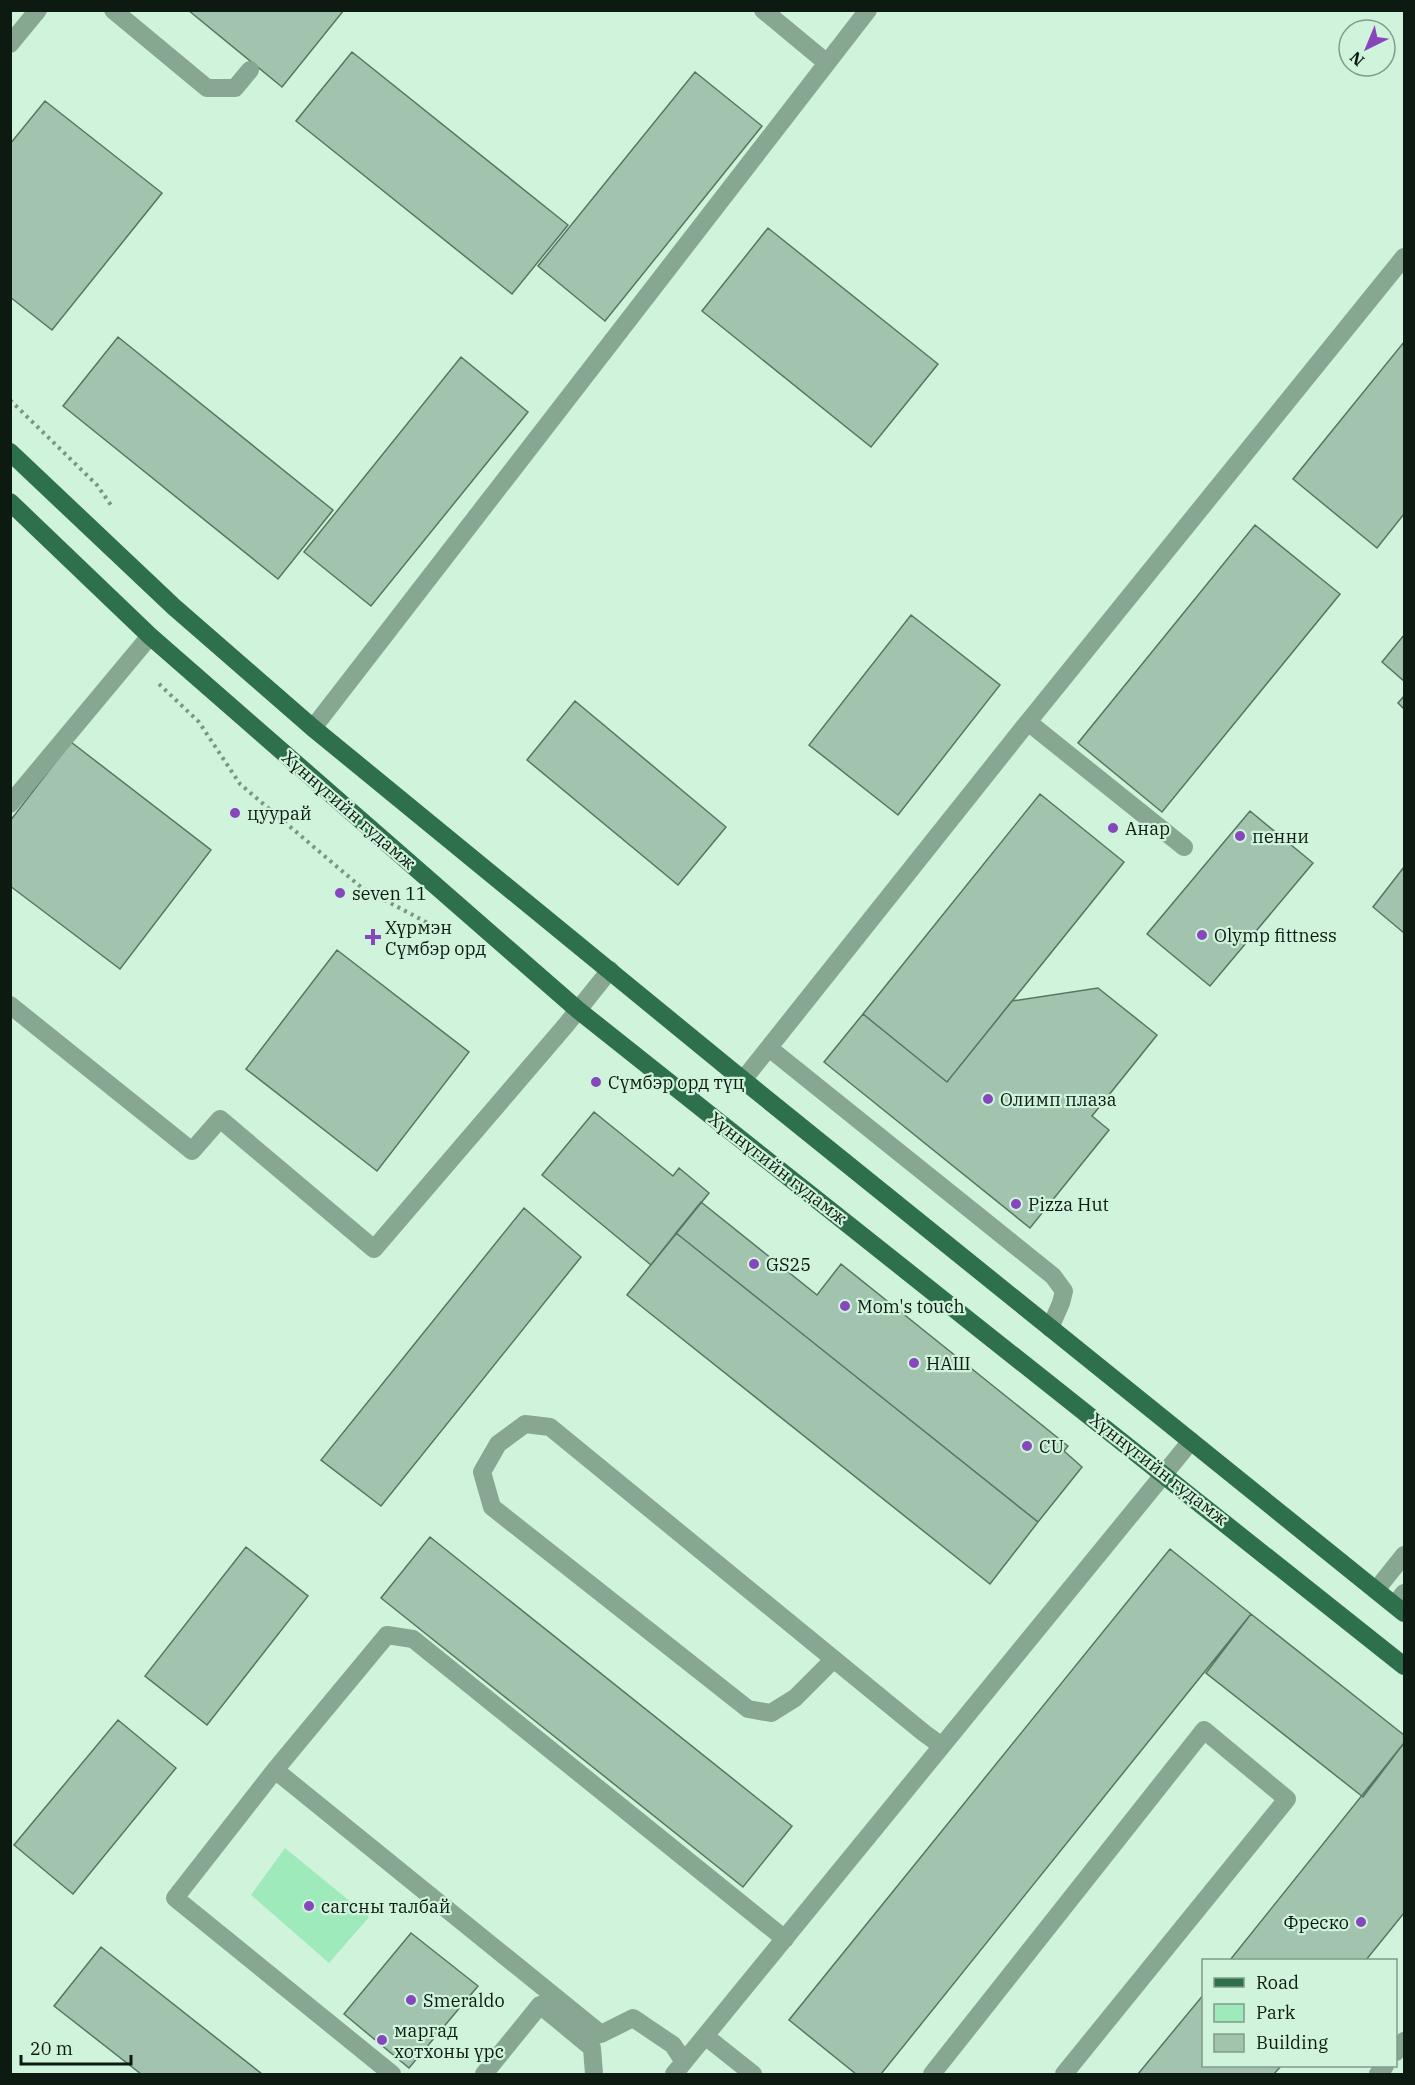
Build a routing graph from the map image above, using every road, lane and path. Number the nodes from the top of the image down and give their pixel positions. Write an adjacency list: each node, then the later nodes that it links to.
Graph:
1 (38, 10): 5 (street)
2 (113, 10): 7 (street)
3 (763, 10): 6 (street)
4 (868, 10): 6 (street)
5 (10, 44)
6 (827, 63): 14 (street)
7 (250, 70)
8 (1404, 257): 13 (street)
9 (10, 452): 14 (main road)
10 (10, 502): 11 (main road, Хүннүгийн гудамж)
11 (150, 636): 12 (street); 20 (main road, Хүннүгийн гудамж)
12 (132, 659): 15 (street); 17 (path)
13 (1028, 722): 16 (street); 21 (street)
14 (313, 728): 18 (main road)
15 (10, 804)
16 (1184, 847)
17 (445, 932)
18 (609, 970): 20 (street); 22 (main road)
19 (10, 1005): 20 (street)
20 (578, 1010): 25 (main road, Хүннүгийн гудамж)
21 (769, 1048): 22 (street); 23 (street)
22 (743, 1080): 23 (main road)
23 (1050, 1328): 24 (main road)
24 (1191, 1441): 25 (street); 27 (main road)
25 (1165, 1474): 30 (main road, Хүннүгийн гудамж); 31 (street)
26 (1404, 1555): 27 (street)
27 (1376, 1590): 28 (main road)
28 (1401, 1604)
29 (834, 1659): 29 (street); 31 (street)
30 (1404, 1666)
31 (942, 1746): 33 (street)
32 (275, 1770): 33 (street); 35 (street); 36 (street)
33 (785, 1939): 34 (street)
34 (705, 2037): 35 (street); 39 (street)
35 (679, 2068)
36 (392, 2074)
37 (484, 2074): 38 (street)
38 (594, 2074)
39 (753, 2074)
40 (932, 2074): 41 (street)
41 (1064, 2074)

